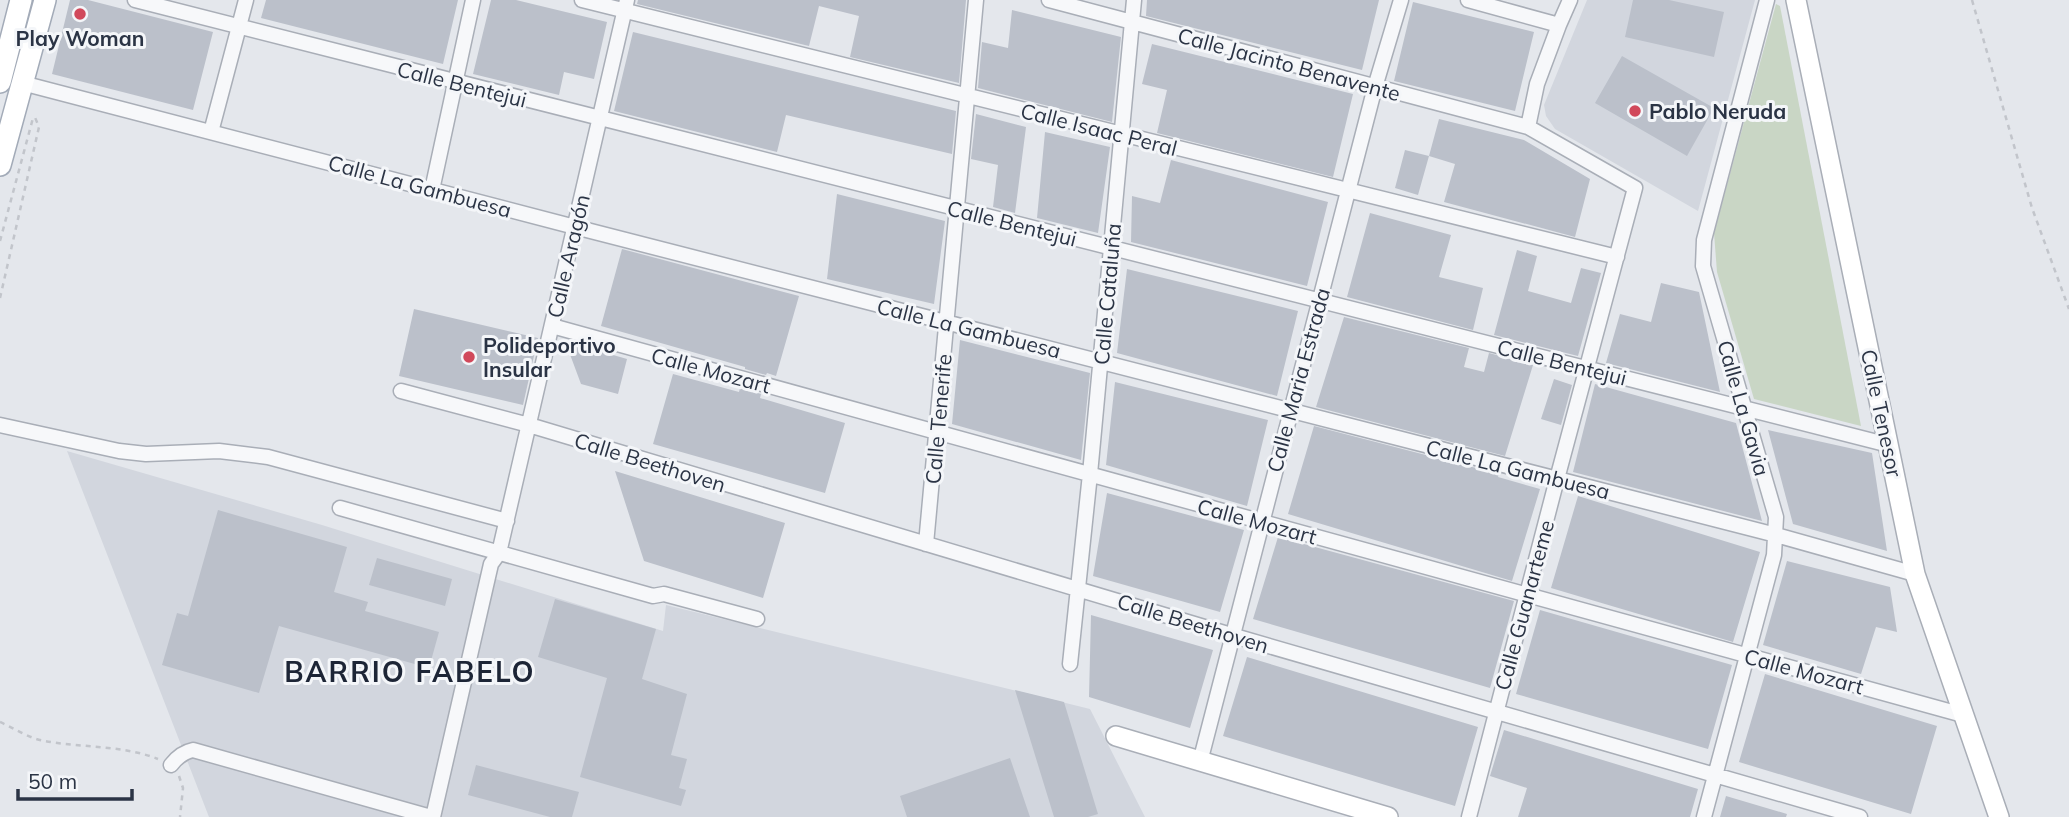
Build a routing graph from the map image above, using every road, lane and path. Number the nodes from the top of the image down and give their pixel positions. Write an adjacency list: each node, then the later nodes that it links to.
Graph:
1 (21, 0): 21 (main road)
2 (45, 0): 22 (main road)
3 (135, 0): 19 (street, Calle Bentejui)
4 (246, 0): 19 (street)
5 (473, 0): 20 (street)
6 (582, 0): 16 (street, Calle Isaac Peral)
7 (976, 0): 24 (street, Calle Tenerife)
8 (1049, 0): 17 (street, Calle Jacinto Benavente)
9 (1134, 0): 17 (street, Calle Cataluña)
10 (1401, 0): 23 (street, Calle Maria Estrada)
11 (1468, 0): 18 (street)
12 (1570, 0): 18 (street)
13 (1767, 0): 45 (street, Calle La Gavia)
14 (1796, 0): 50 (street, Calle Tenesor)
15 (1972, 0): 39 (path)
16 (625, 6): 24 (street, Calle Isaac Peral); 26 (street, Calle Aragón)
17 (1132, 22): 23 (street, Calle Jacinto Benavente); 29 (street, Calle Cataluña)
18 (1559, 25): 27 (street)
19 (239, 28): 20 (street, Calle Bentejui); 28 (street)
20 (455, 81): 26 (street, Calle Bentejui); 31 (street)
21 (0, 82)
22 (22, 83): 28 (street, Calle La Gambuesa); 30 (main road)
23 (1375, 87): 27 (street, Calle Jacinto Benavente); 32 (street, Calle Maria Estrada)
24 (968, 96): 29 (street, Calle Isaac Peral); 33 (street, Calle Tenerife)
25 (34, 116): 37 (path)
26 (599, 119): 33 (street, Calle Bentejui); 34 (street, Calle Aragón)
27 (1528, 127): 36 (street, Calle Guanarteme)
28 (211, 132): 31 (street, Calle La Gambuesa)
29 (1121, 134): 32 (street, Calle Isaac Peral); 35 (street, Calle Cataluña)
30 (0, 164)
31 (432, 190): 34 (street, Calle La Gambuesa)
32 (1348, 190): 36 (street, Calle Isaac Peral); 38 (street, Calle Maria Estrada)
33 (957, 209): 35 (street, Calle Bentejui); 40 (street, Calle Tenerife)
34 (575, 227): 40 (street, Calle La Gambuesa); 41 (street, Calle Aragón)
35 (1111, 248): 38 (street, Calle Bentejui); 42 (street, Calle Cataluña)
36 (1617, 257): 43 (street, Calle Guanarteme)
37 (0, 298)
38 (1319, 301): 43 (street, Calle Bentejui); 46 (street, Calle Maria Estrada)
39 (2069, 309)
40 (947, 323): 42 (street, Calle La Gambuesa); 49 (street, Calle Tenerife)
41 (552, 326): 48 (street, Calle Aragón); 49 (street, Calle Mozart)
42 (1100, 362): 46 (street, Calle La Gambuesa); 51 (street, Calle Cataluña)
43 (1587, 369): 45 (street, Calle Bentejui); 52 (street, Calle Guanarteme)
44 (401, 391): 48 (street)
45 (1744, 408): 50 (street, Calle Bentejui); 56 (street, Calle La Gavia)
46 (1290, 411): 52 (street, Calle La Gambuesa); 55 (street, Calle Maria Estrada)
47 (0, 425): 54 (street)
48 (528, 425): 54 (street, Calle Aragón); 57 (street, Calle Beethoven)
49 (937, 432): 51 (street, Calle Mozart); 57 (street, Calle Tenerife)
50 (1889, 445): 59 (street, Calle Tenesor)
51 (1090, 474): 55 (street, Calle Mozart); 60 (street, Calle Cataluña)
52 (1557, 479): 56 (street, Calle La Gambuesa); 61 (street, Calle Guanarteme)
53 (340, 508): 58 (street)
54 (507, 521): 58 (street, Calle Aragón)
55 (1261, 522): 61 (street, Calle Mozart); 63 (street, Calle Maria Estrada)
56 (1776, 535): 59 (street, Calle La Gambuesa); 64 (street, Calle La Gavia)
57 (926, 544): 60 (street, Calle Beethoven)
58 (499, 553): 62 (street); 74 (street, Calle Aragón)
59 (1915, 574): 67 (street, Calle Tenesor)
60 (1077, 588): 63 (street, Calle Beethoven); 65 (street, Calle Cataluña)
61 (1527, 595): 64 (street, Calle Mozart); 66 (street, Calle Guanarteme)
62 (757, 619)
63 (1231, 635): 66 (street, Calle Beethoven); 70 (street, Calle Maria Estrada)
64 (1747, 655): 67 (street, Calle Mozart); 72 (street, Calle La Gavia)
65 (1070, 664)
66 (1496, 712): 72 (street, Calle Beethoven); 76 (street, Calle Guanarteme)
67 (1963, 715): 79 (street, Calle Tenesor)
68 (0, 722): 71 (path)
69 (1116, 736): 70 (street)
70 (1200, 762): 75 (street)
71 (171, 765): 73 (path); 74 (street)
72 (1716, 774): 77 (street, Calle La Gavia); 78 (street, Calle Beethoven)
73 (180, 817)
74 (432, 817)
75 (1388, 817)
76 (1469, 817)
77 (1704, 817)
78 (1860, 817)
79 (1999, 817)

